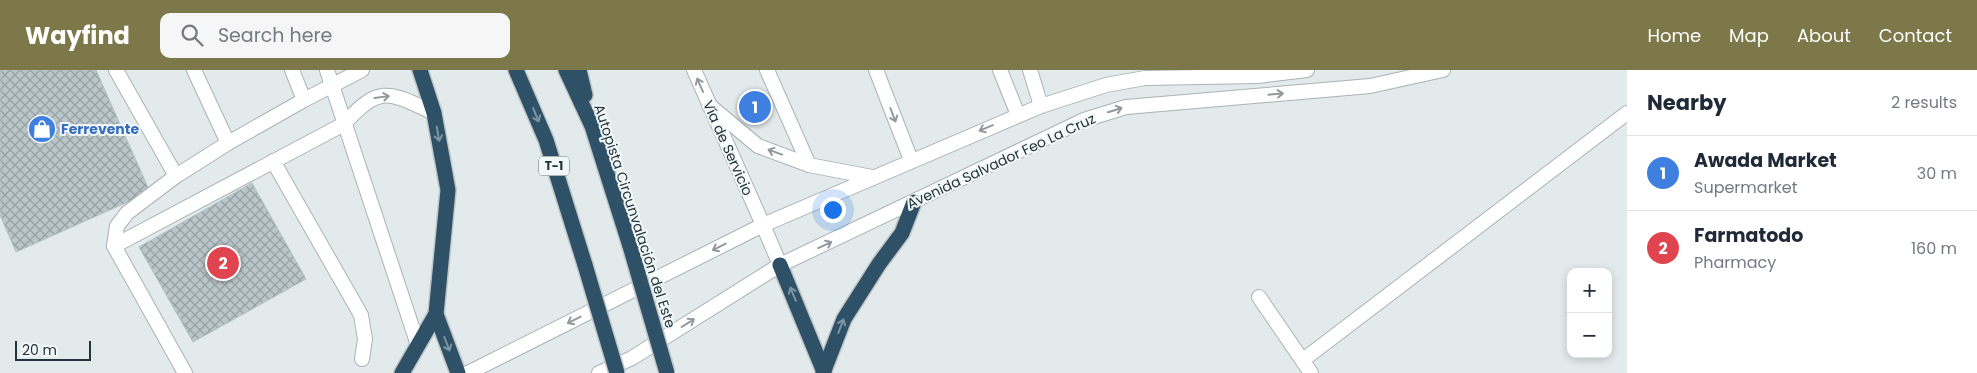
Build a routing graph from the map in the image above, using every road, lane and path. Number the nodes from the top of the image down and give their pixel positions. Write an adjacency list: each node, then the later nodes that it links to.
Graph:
1 (116, 70): 30 (street)
2 (194, 70): 26 (street)
3 (292, 70): 18 (street)
4 (326, 70): 17 (street)
5 (362, 70): 17 (street)
6 (420, 70): 21 (highway)
7 (516, 70): 47 (highway, T-1, one-way to 47, bridge)
8 (566, 70): 25 (highway, Autopista Circunvalación del Este)
9 (579, 70): 25 (highway)
10 (694, 70): 19 (street, Vía de Servicio, one-way to 10)
11 (767, 70): 29 (street)
12 (876, 70): 27 (street, one-way to 27)
13 (1000, 70): 23 (street)
14 (1030, 70): 20 (street)
15 (1306, 70): 20 (street, Avenida Salvador Feo La Cruz)
16 (1443, 70): 32 (street, Avenida Salvador Feo La Cruz, one-way to 16)
17 (332, 86): 18 (street); 24 (street)
18 (304, 100): 26 (street)
19 (709, 105): 29 (street, one-way to 19); 33 (street, Vía de Servicio)
20 (1041, 106): 23 (street, Avenida Salvador Feo La Cruz)
21 (434, 113): 24 (street, one-way to 21); 37 (highway, one-way to 37)
22 (1627, 113): 40 (street)
23 (1018, 115): 27 (street, Avenida Salvador Feo La Cruz, one-way to 27)
24 (344, 124): 28 (street); 38 (street)
25 (592, 126): 48 (highway, Autopista Circunvalación del Este, bridge)
26 (228, 143): 30 (street)
27 (911, 160): 31 (street, Avenida Salvador Feo La Cruz)
28 (273, 161): 34 (street); 39 (street)
29 (809, 165): 31 (street)
30 (176, 176): 34 (street)
31 (872, 177): 33 (street, Avenida Salvador Feo La Cruz)
32 (914, 202): 35 (street, Avenida Salvador Feo La Cruz, one-way to 32); 41 (highway, one-way to 32)
33 (763, 225): 35 (street, Vía de Servicio); 45 (street, Avenida Salvador Feo La Cruz, one-way to 45)
34 (114, 246): 42 (street)
35 (780, 265): 41 (highway, one-way to 35); 46 (street, Avenida Salvador Feo La Cruz, one-way to 35)
36 (1259, 297): 40 (street)
37 (436, 314): 38 (highway); 44 (highway, one-way to 44)
38 (418, 345): 43 (highway)
39 (362, 359)
40 (1303, 360): 49 (street)
41 (823, 372)
42 (185, 373)
43 (402, 373)
44 (458, 373)
45 (468, 373)
46 (599, 373)
47 (616, 373)
48 (667, 373)
49 (1311, 373)

